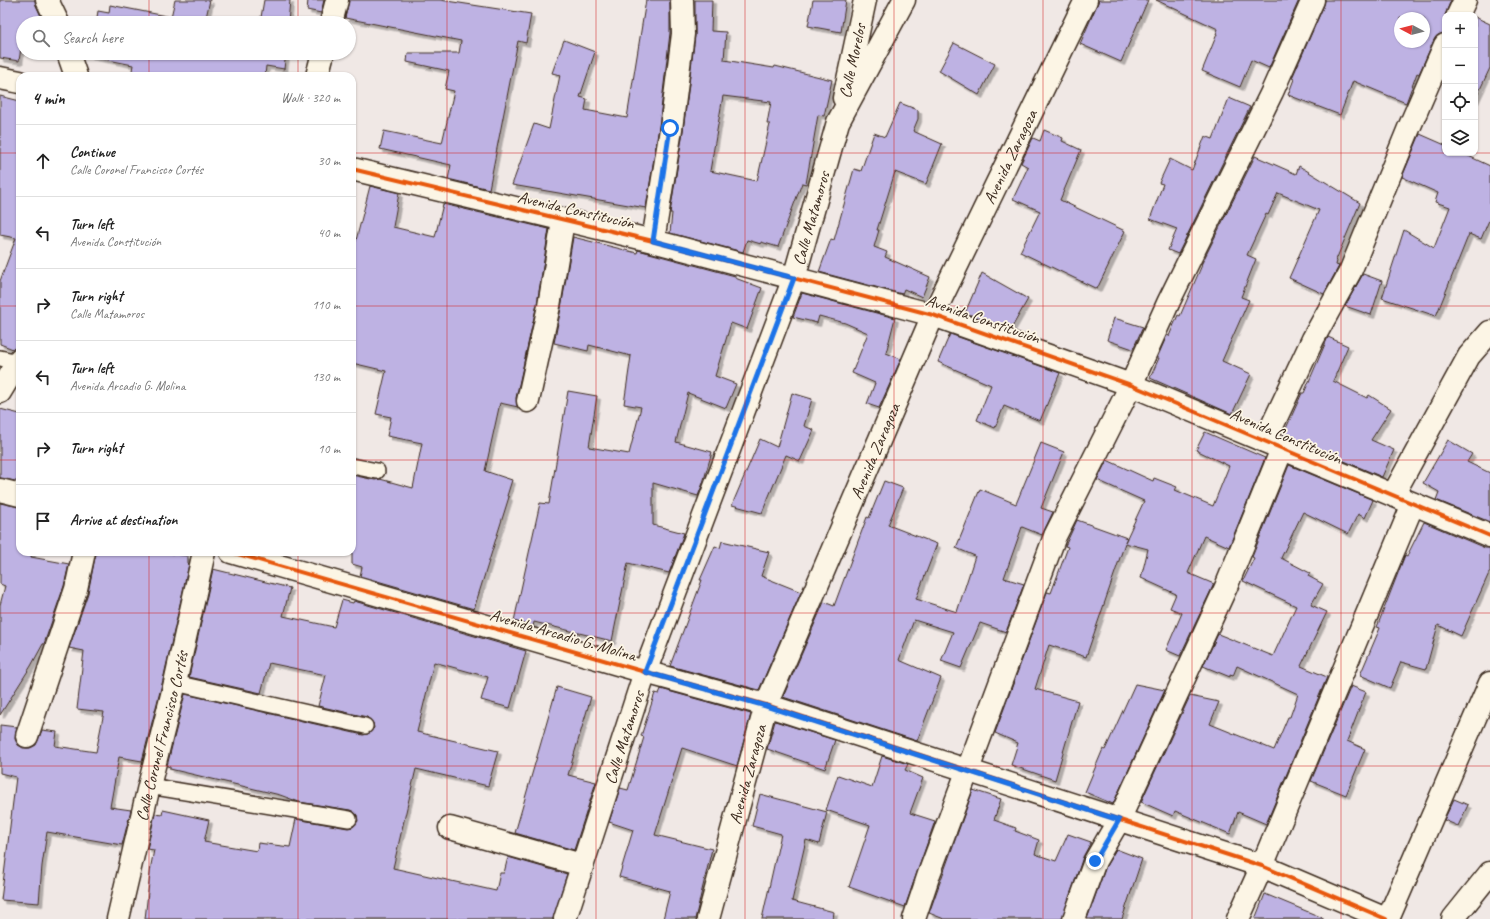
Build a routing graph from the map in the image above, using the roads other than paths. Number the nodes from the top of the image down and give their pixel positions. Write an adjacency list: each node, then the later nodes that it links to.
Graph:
1 (47, 0): 10 (street)
2 (337, 0): 11 (street)
3 (682, 0): 22 (street)
4 (865, 0): 19 (street, Calle Morelos)
5 (904, 0): 19 (street, Calle Matamoros)
6 (1086, 0): 24 (street, Avenida Zaragoza)
7 (1313, 0): 27 (street)
8 (1465, 0): 9 (street)
9 (1459, 12)
10 (55, 16)
11 (333, 16)
12 (1444, 48): 30 (street)
13 (70, 60): 15 (street)
14 (321, 60): 16 (street)
15 (75, 72)
16 (318, 72)
17 (0, 78): 18 (street)
18 (16, 81)
19 (838, 122): 23 (street, Calle Matamoros)
20 (356, 171): 21 (street, Avenida Constitución)
21 (563, 221): 22 (street, Avenida Constitución); 29 (street)
22 (653, 241): 23 (street, Avenida Constitución)
23 (794, 278): 24 (street, Avenida Constitución); 41 (street, Calle Matamoros)
24 (934, 315): 27 (street, Avenida Constitución); 44 (street, Avenida Zaragoza)
25 (1490, 332): 35 (street)
26 (13, 360): 28 (street)
27 (1131, 385): 30 (street, Avenida Constitución); 47 (street)
28 (0, 392)
29 (528, 402)
30 (1273, 445): 35 (street, Avenida Constitución); 50 (street)
31 (356, 467): 32 (lane)
32 (377, 471)
33 (0, 490): 34 (street)
34 (16, 494)
35 (1393, 495): 36 (street, Avenida Constitución)
36 (1413, 504): 37 (street, Avenida Constitución); 53 (street)
37 (1490, 536)
38 (83, 556): 46 (street)
39 (203, 556): 42 (street, Calle Coronel Francisco Cortés)
40 (245, 556): 41 (street, Avenida Arcadio G. Molina)
41 (645, 672): 44 (street, Avenida Arcadio G. Molina); 52 (street, Calle Matamoros)
42 (175, 683): 45 (lane); 48 (street, Calle Coronel Francisco Cortés)
43 (1490, 683): 61 (street)
44 (766, 706): 47 (street, Avenida Arcadio G. Molina); 57 (street, Avenida Zaragoza)
45 (365, 726)
46 (27, 736)
47 (966, 771): 50 (street, Avenida Arcadio G. Molina); 58 (street)
48 (149, 786): 49 (lane); 55 (street, Calle Coronel Francisco Cortés)
49 (349, 819)
50 (1119, 820): 53 (street, Avenida Arcadio G. Molina); 59 (street)
51 (450, 828): 52 (street)
52 (582, 865): 56 (street, Calle Matamoros)
53 (1262, 866): 60 (street); 61 (street, Avenida Arcadio G. Molina)
54 (1490, 873): 62 (street)
55 (118, 919)
56 (565, 919)
57 (708, 919)
58 (914, 919)
59 (1074, 919)
60 (1238, 919)
61 (1387, 919)
62 (1453, 919)

